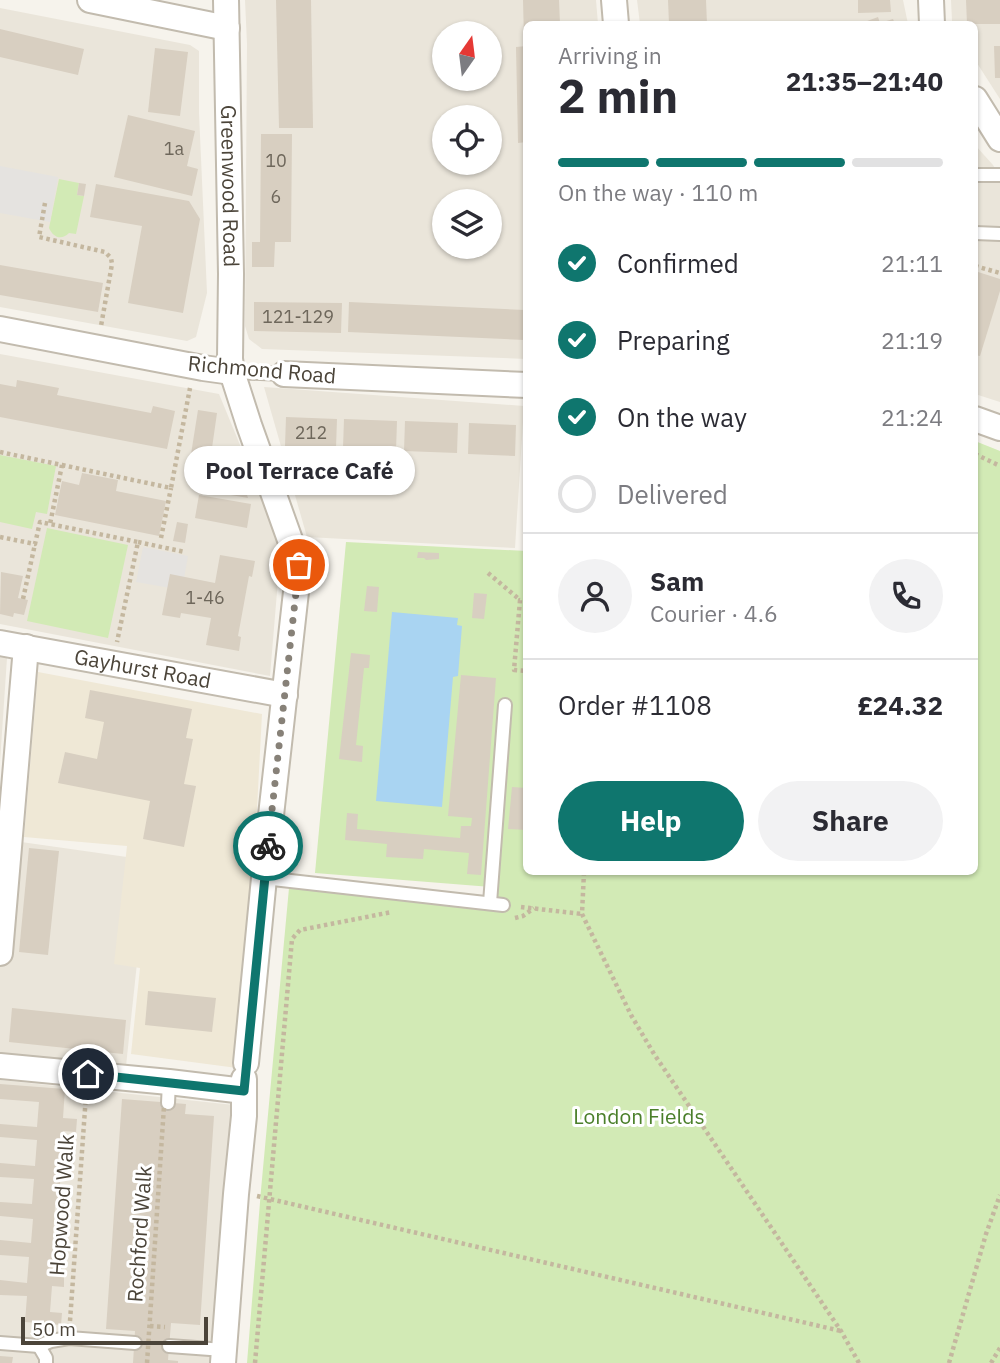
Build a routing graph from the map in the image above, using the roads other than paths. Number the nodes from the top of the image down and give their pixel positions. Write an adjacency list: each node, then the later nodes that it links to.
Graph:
1 (90, 0): 5 (street)
2 (226, 0): 8 (street, Greenwood Road)
3 (614, 0): 6 (street)
4 (931, 0): 7 (street)
5 (122, 4): 8 (street)
6 (616, 21)
7 (932, 21)
8 (227, 28): 16 (street, Greenwood Road)
9 (978, 104): 10 (street)
10 (1000, 139)
11 (978, 175): 12 (lane)
12 (1000, 175)
13 (978, 233): 14 (lane)
14 (1000, 234)
15 (0, 329): 16 (street, Richmond Road)
16 (232, 372): 17 (lane, Richmond Road); 23 (street, Greenwood Road)
17 (284, 374): 18 (street, Richmond Road)
18 (523, 385)
19 (978, 420): 20 (street)
20 (1000, 428)
21 (0, 643): 22 (street, Gayhurst Road)
22 (26, 647): 23 (street, Gayhurst Road); 26 (street)
23 (285, 695): 25 (street, Greenwood Road)
24 (505, 705): 25 (lane)
25 (264, 878): 28 (street, Greenwood Road)
26 (0, 953)
27 (0, 1066): 28 (street)
28 (245, 1078): 33 (street, Greenwood Road)
29 (0, 1343): 31 (lane)
30 (135, 1343): 31 (lane)
31 (39, 1346): 34 (lane)
32 (170, 1346): 33 (lane)
33 (224, 1356)
34 (46, 1363)

